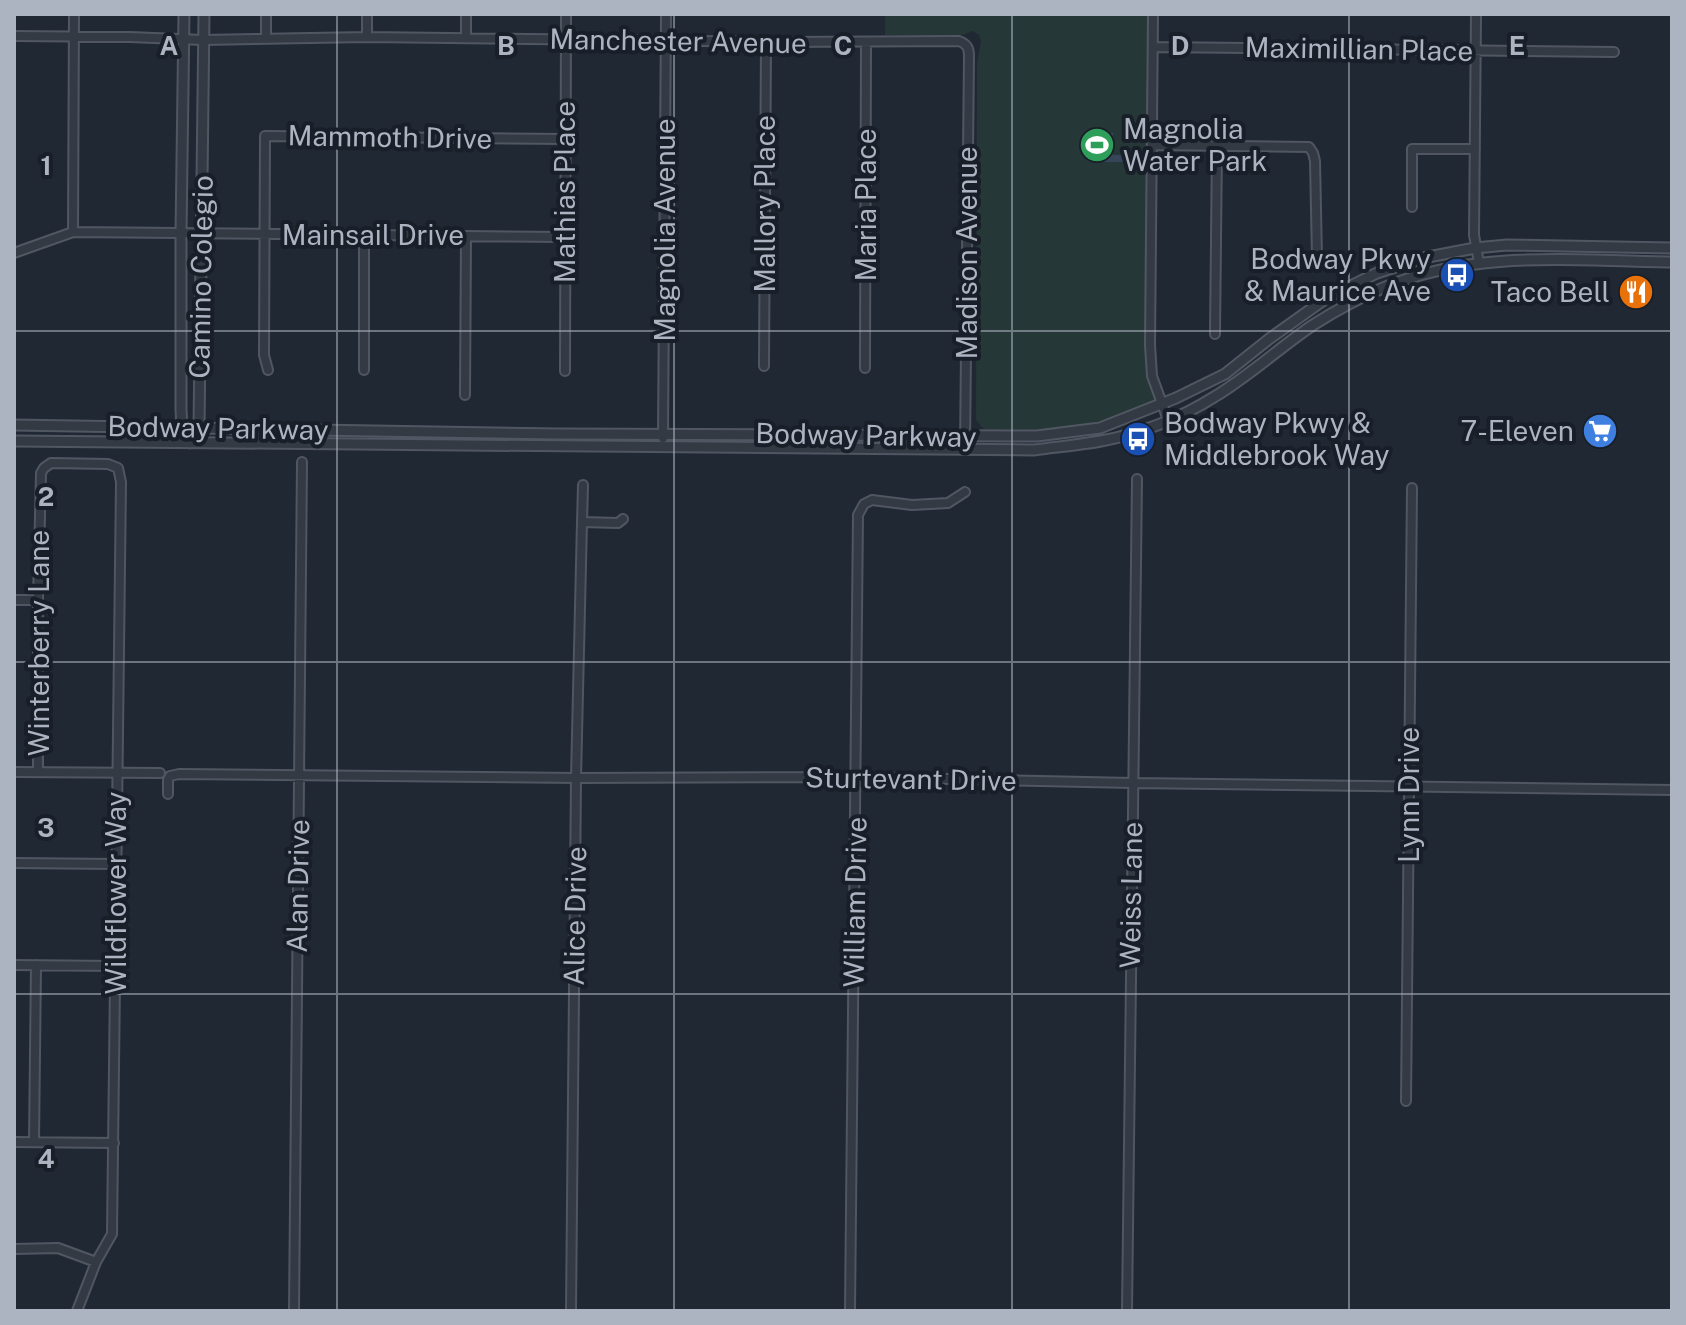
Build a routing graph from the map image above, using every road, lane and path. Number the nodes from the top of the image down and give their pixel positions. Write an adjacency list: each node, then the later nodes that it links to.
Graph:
1 (74, 14): 12 (street)
2 (184, 14): 15 (street, Camino Colegio)
3 (204, 14): 17 (street, Camino Colegio)
4 (266, 14): 16 (street)
5 (367, 14): 13 (street)
6 (466, 14): 14 (street)
7 (566, 14): 18 (street, Mathias Place)
8 (666, 14): 19 (street, Magnolia Avenue)
9 (1153, 14): 22 (street)
10 (1476, 14): 23 (street)
11 (14, 36): 12 (street, Manchester Avenue)
12 (73, 37): 15 (street, Manchester Avenue); 31 (street)
13 (367, 37): 14 (street, Manchester Avenue); 16 (street, Manchester Avenue)
14 (466, 38): 18 (street, Manchester Avenue)
15 (184, 39): 17 (street, Manchester Avenue); 32 (street, Camino Colegio)
16 (266, 39): 17 (street, Manchester Avenue)
17 (203, 40): 33 (street, Camino Colegio)
18 (566, 40): 19 (street, Manchester Avenue); 26 (street, Mathias Place)
19 (666, 41): 20 (street, Manchester Avenue); 56 (street, Magnolia Avenue)
20 (766, 42): 21 (street, Manchester Avenue); 45 (street, Mallory Place)
21 (866, 42): 25 (street, Manchester Avenue); 46 (street, Maria Place)
22 (1153, 47): 23 (street, Maximillian Place); 27 (street)
23 (1476, 51): 24 (street, Maximillian Place); 29 (street)
24 (1614, 52)
25 (969, 56): 57 (street, Madison Avenue)
26 (566, 139): 34 (street, Mammoth Drive); 37 (street, Mathias Place)
27 (1152, 145): 28 (street); 51 (street)
28 (1217, 146): 41 (street); 44 (street)
29 (1475, 149): 30 (street); 38 (street)
30 (1412, 207)
31 (73, 232): 32 (street, Mainsail Drive); 40 (street)
32 (181, 234): 33 (street, Mainsail Drive); 54 (street, Camino Colegio)
33 (203, 234): 34 (street, Mainsail Drive); 55 (street, Camino Colegio)
34 (264, 234): 35 (street, Mainsail Drive); 47 (street)
35 (364, 235): 36 (street, Mainsail Drive); 48 (street)
36 (466, 236): 37 (street, Mainsail Drive); 50 (street)
37 (565, 237): 49 (street, Mathias Place)
38 (1475, 248): 39 (street, Bodway Parkway); 43 (street); 51 (street, Bodway Parkway)
39 (1672, 248)
40 (14, 253)
41 (1317, 257)
42 (1672, 262): 43 (street, Bodway Parkway)
43 (1479, 263): 52 (street, Bodway Parkway)
44 (1215, 334)
45 (764, 366)
46 (865, 368)
47 (268, 370)
48 (364, 370)
49 (565, 371)
50 (465, 395)
51 (1161, 405): 52 (street); 57 (street, Bodway Parkway)
52 (1168, 420): 61 (street, Bodway Parkway)
53 (14, 425): 54 (street, Bodway Parkway)
54 (182, 427): 55 (street, Bodway Parkway); 59 (street, Camino Colegio)
55 (199, 428): 56 (street, Bodway Parkway); 59 (street, Camino Colegio)
56 (663, 433): 57 (street, Bodway Parkway); 60 (street, Magnolia Avenue)
57 (965, 437): 61 (street, Madison Avenue)
58 (14, 441): 59 (street, Bodway Parkway)
59 (190, 443): 60 (street, Bodway Parkway)
60 (663, 447): 61 (street, Bodway Parkway)
61 (965, 449)
62 (302, 462): 76 (street, Alan Drive)
63 (44, 468): 71 (street, Winterberry Lane); 74 (street, Wildflower Way)
64 (1137, 479): 79 (street, Weiss Lane)
65 (583, 485): 69 (street, Alice Drive)
66 (1412, 488): 80 (street, Lynn Drive)
67 (965, 492): 77 (street, William Drive)
68 (623, 519): 69 (street)
69 (582, 522): 78 (street, Alice Drive)
70 (14, 600): 71 (street)
71 (38, 600): 73 (street, Winterberry Lane)
72 (14, 772): 73 (street)
73 (38, 772): 74 (street)
74 (117, 772): 75 (street); 84 (street, Wildflower Way)
75 (160, 773)
76 (300, 774): 78 (street, Sturtevant Drive); 82 (street, Sturtevant Drive); 95 (street, Alan Drive)
77 (856, 777): 78 (street, Sturtevant Drive); 79 (street, Sturtevant Drive); 97 (street, William Drive)
78 (576, 778): 96 (street, Alice Drive)
79 (1133, 783): 80 (street, Sturtevant Drive); 98 (street, Weiss Lane)
80 (1410, 785): 81 (street, Sturtevant Drive); 88 (street, Lynn Drive)
81 (1672, 790)
82 (168, 794)
83 (14, 863): 84 (street)
84 (115, 864): 87 (street, Wildflower Way)
85 (14, 965): 86 (street)
86 (36, 965): 87 (street); 90 (street)
87 (116, 966): 91 (street, Wildflower Way)
88 (1406, 1101)
89 (14, 1142): 90 (street)
90 (34, 1142): 91 (street)
91 (114, 1143): 93 (street, Wildflower Way)
92 (14, 1249): 93 (street)
93 (96, 1262): 94 (street, Wildflower Way)
94 (77, 1311)
95 (294, 1311)
96 (571, 1311)
97 (850, 1311)
98 (1127, 1311)

